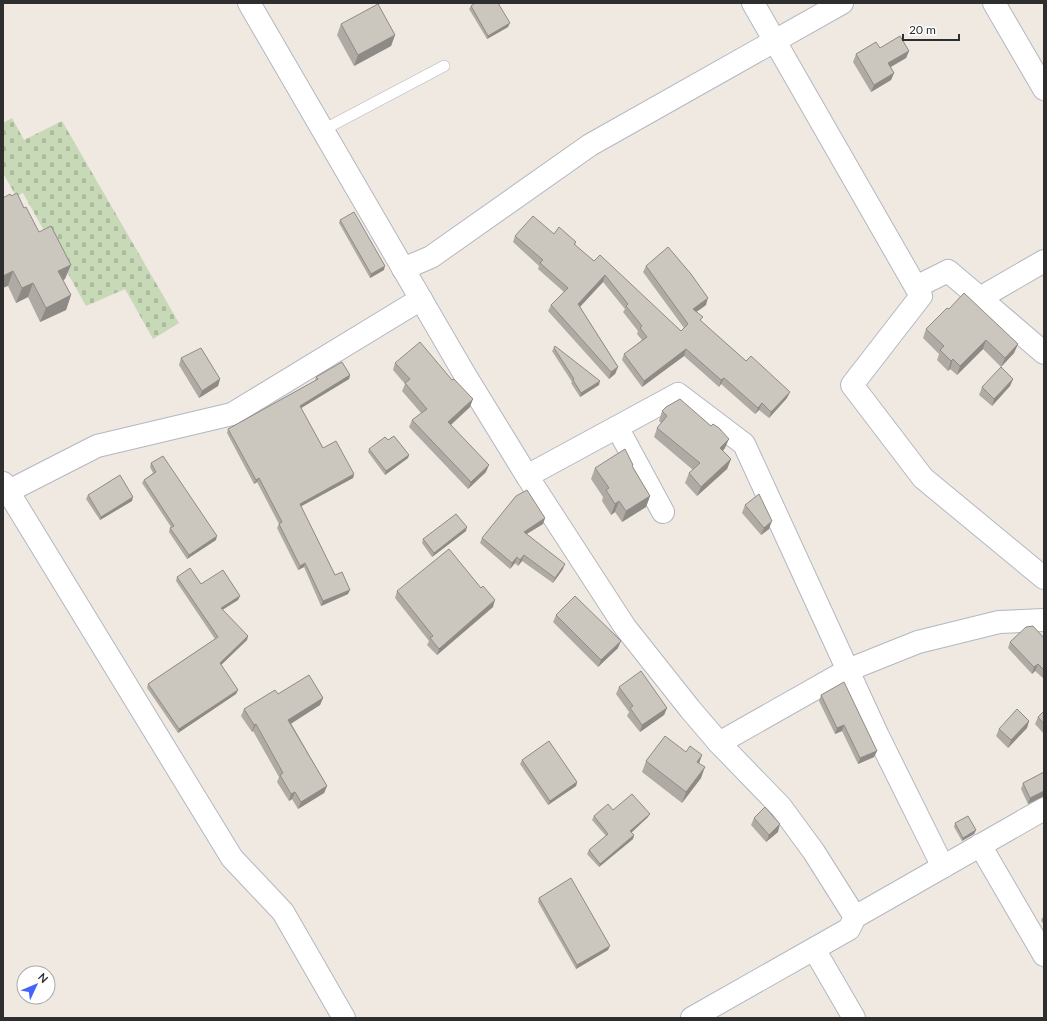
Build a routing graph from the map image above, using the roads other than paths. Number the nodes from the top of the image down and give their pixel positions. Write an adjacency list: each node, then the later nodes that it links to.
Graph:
1 (249, 3): 8 (street)
2 (753, 3): 5 (street)
3 (842, 3): 5 (street)
4 (994, 3): 7 (street)
5 (775, 41): 10 (street); 11 (street)
6 (444, 66): 8 (lane)
7 (1044, 89)
8 (323, 130): 10 (street)
9 (1044, 261): 13 (street)
10 (403, 269): 12 (street)
11 (916, 287): 13 (street); 19 (street)
12 (421, 298): 16 (street); 17 (street)
13 (980, 298): 14 (street)
14 (1044, 353)
15 (617, 427): 16 (street); 18 (street); 21 (street)
16 (527, 476): 22 (street)
17 (4, 489): 29 (street)
18 (663, 512)
19 (1044, 578)
20 (1044, 620): 21 (street)
21 (848, 670): 22 (street); 25 (street)
22 (719, 743): 26 (street)
23 (1044, 809): 24 (street)
24 (980, 845): 25 (street); 28 (street)
25 (943, 867): 26 (street)
26 (855, 917): 27 (street)
27 (814, 949): 30 (street); 31 (street)
28 (1044, 955)
29 (344, 1018)
30 (692, 1018)
31 (854, 1018)

